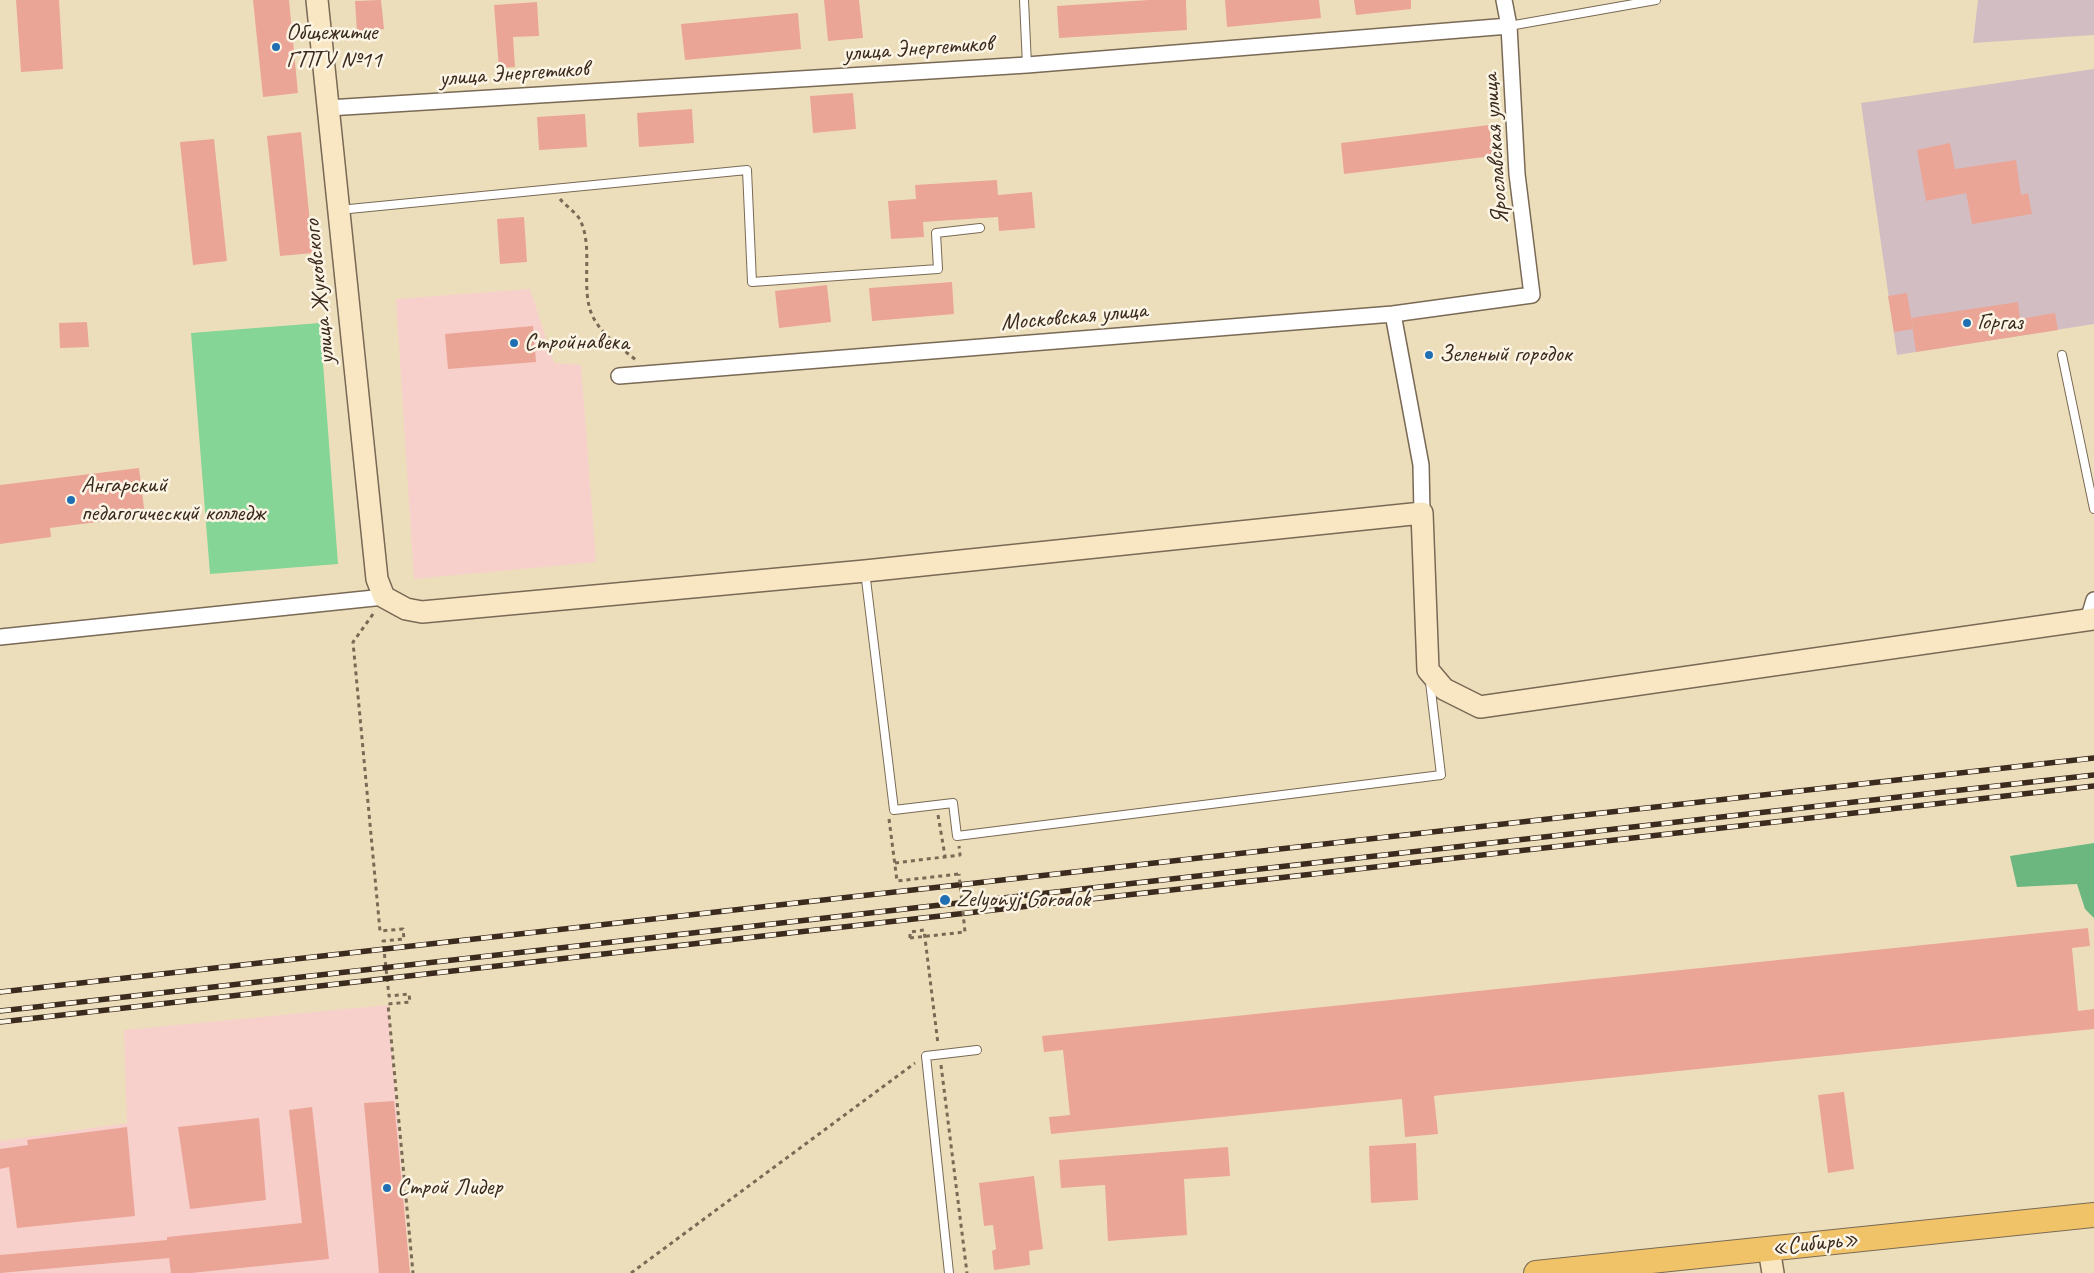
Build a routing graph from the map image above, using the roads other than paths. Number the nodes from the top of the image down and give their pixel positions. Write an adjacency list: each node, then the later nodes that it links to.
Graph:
1 (317, 0): 7 (street, улица Жуковского)
2 (1024, 0): 6 (lane)
3 (1504, 0): 5 (street, Ярославская улица)
4 (1656, 0): 5 (lane)
5 (1509, 26): 6 (street, улица Энергетиков); 10 (street, Ярославская улица)
6 (1027, 65): 7 (street, улица Энергетиков)
7 (328, 108): 8 (street, улица Жуковского)
8 (337, 211): 9 (lane); 17 (street, улица Жуковского)
9 (980, 228)
10 (1532, 295): 11 (street, Московская улица)
11 (1393, 314): 13 (street, Московская улица); 15 (street)
12 (2062, 355): 14 (lane)
13 (619, 376)
14 (2094, 509)
15 (1422, 513): 16 (street); 20 (street)
16 (865, 571): 17 (street); 20 (lane)
17 (381, 588): 19 (street)
18 (2092, 613): 20 (street)
19 (0, 637)
20 (1428, 670)
21 (977, 1050): 25 (lane)
22 (2094, 1216): 23 (main road, «Сибирь»)
23 (1769, 1249): 24 (main road, «Сибирь»); 27 (street)
24 (1650, 1267): 26 (main road, «Сибирь»)
25 (949, 1273)
26 (1536, 1273)
27 (1772, 1273)

